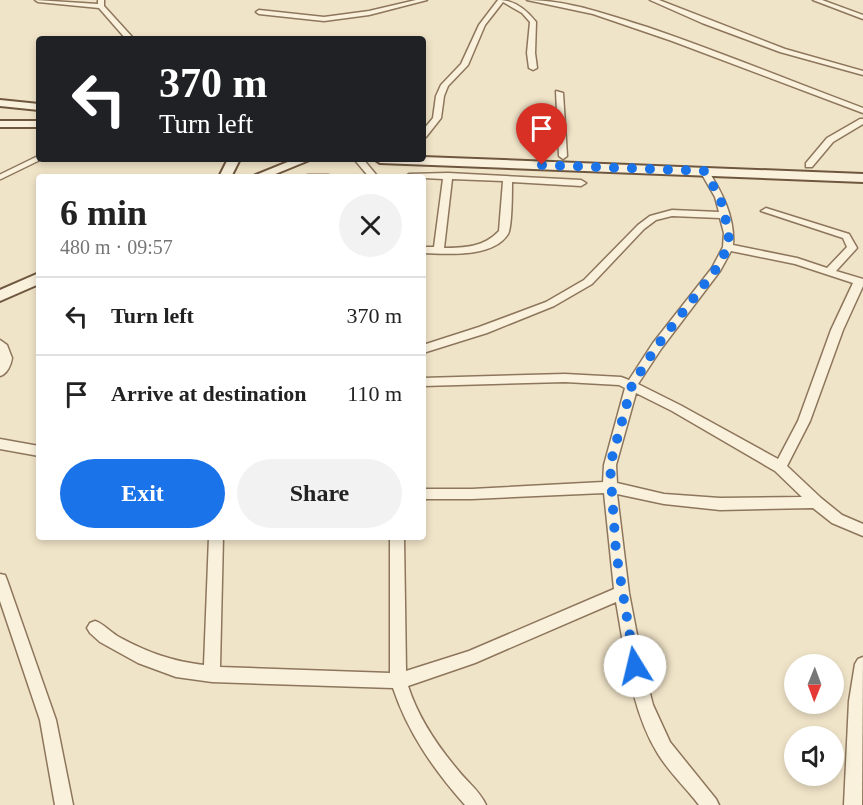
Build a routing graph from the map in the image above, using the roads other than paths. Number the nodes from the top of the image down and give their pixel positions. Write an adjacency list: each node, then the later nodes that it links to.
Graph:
1 (38, 0): 7 (street)
2 (424, 0): 8 (street)
3 (503, 0): 11 (street); 21 (street)
4 (530, 0): 16 (street)
5 (653, 0): 12 (street)
6 (816, 0): 9 (street)
7 (101, 3): 10 (street)
8 (260, 12)
9 (863, 17)
10 (128, 36)
11 (533, 68)
12 (863, 73)
13 (559, 93): 23 (street)
14 (0, 103): 15 (street); 17 (street)
15 (36, 107)
16 (863, 111)
17 (0, 118)
18 (863, 121): 28 (street)
19 (0, 124): 20 (street)
20 (36, 124)
21 (426, 131)
22 (426, 150): 23 (street)
23 (563, 156): 28 (street)
24 (36, 160): 34 (lane)
25 (426, 161): 30 (street)
26 (298, 162): 31 (street)
27 (361, 162): 32 (street)
28 (809, 165): 29 (street)
29 (863, 169)
30 (704, 171): 36 (street); 40 (street)
31 (265, 174)
32 (371, 174)
33 (448, 176): 35 (street); 37 (street); 43 (street)
34 (0, 177)
35 (426, 177)
36 (863, 178)
37 (508, 179): 38 (street); 43 (street)
38 (581, 183)
39 (766, 211): 44 (street)
40 (725, 215): 41 (street); 49 (street)
41 (728, 247): 44 (street); 52 (street)
42 (426, 250): 43 (street)
43 (439, 250)
44 (830, 271): 46 (street)
45 (36, 279): 47 (street)
46 (861, 282): 55 (street)
47 (0, 296)
48 (0, 344): 50 (street)
49 (426, 348)
50 (0, 372)
51 (426, 382): 52 (street)
52 (632, 385): 55 (street); 56 (street)
53 (0, 444): 54 (street)
54 (36, 450)
55 (780, 467): 58 (street)
56 (610, 487): 57 (street); 58 (street); 63 (street)
57 (426, 494)
58 (816, 502): 59 (street)
59 (863, 530)
60 (216, 540): 66 (street)
61 (397, 540): 67 (street)
62 (0, 580): 68 (street)
63 (621, 593): 67 (street); 70 (street)
64 (95, 628): 66 (street)
65 (863, 664): 71 (street)
66 (212, 674): 67 (street)
67 (398, 681): 69 (street)
68 (64, 805)
69 (477, 805)
70 (710, 805)
71 (852, 805)

